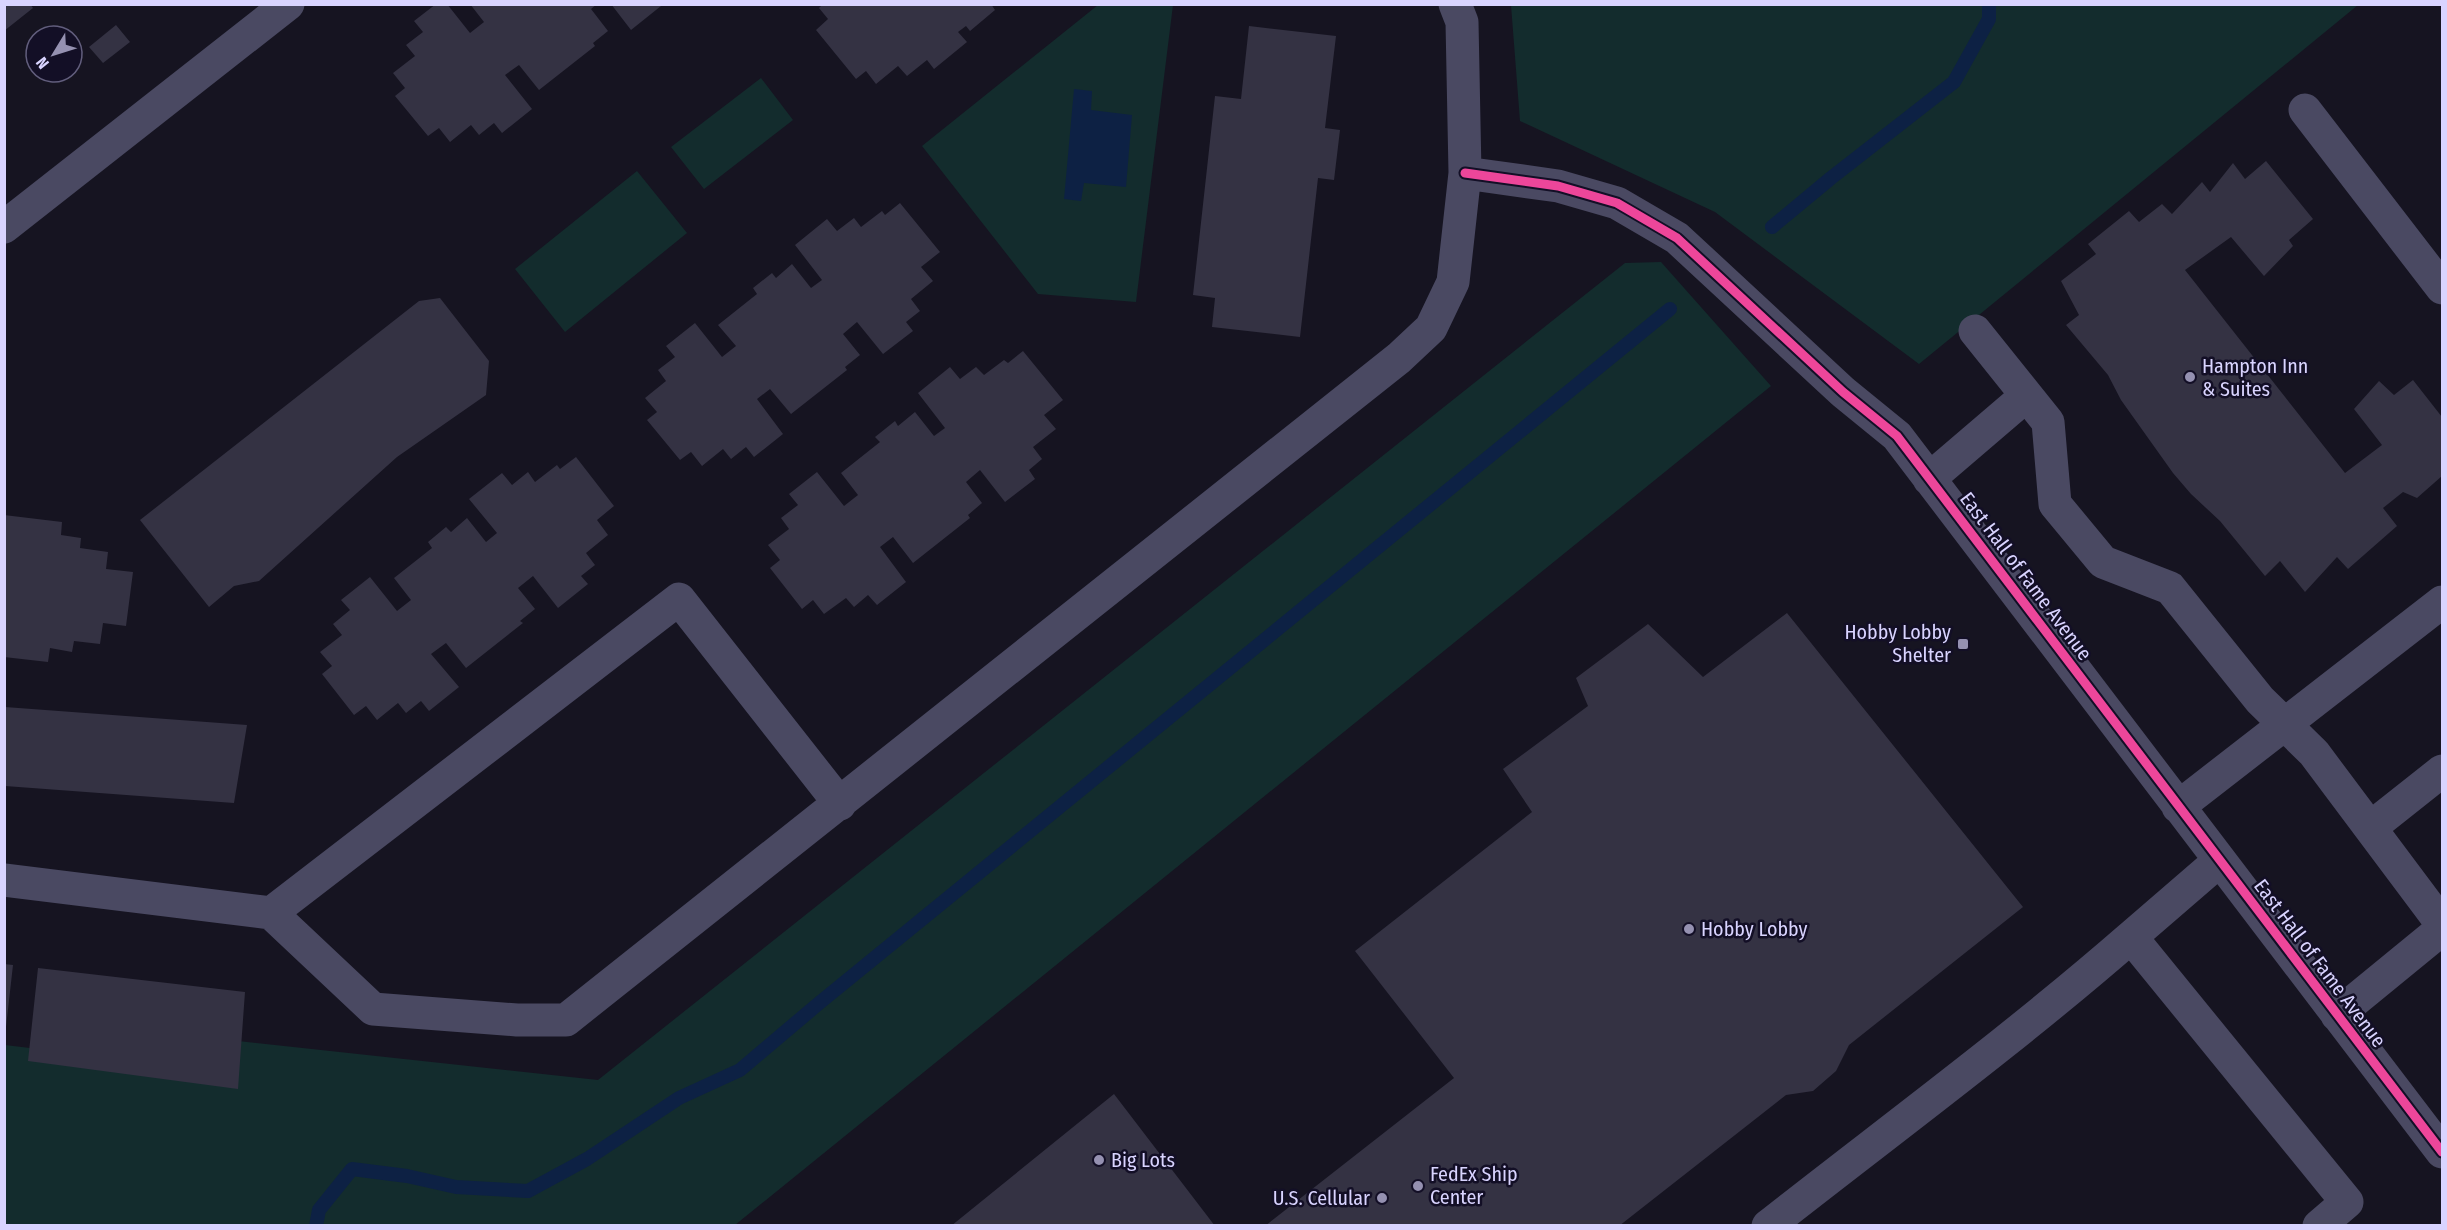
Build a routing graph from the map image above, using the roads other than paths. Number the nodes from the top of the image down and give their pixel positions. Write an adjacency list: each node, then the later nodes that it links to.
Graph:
1 (288, 4): 5 (street)
2 (1455, 4): 4 (street)
3 (2305, 110): 6 (street)
4 (1466, 173): 9 (street, East Hall of Fame Avenue); 13 (street)
5 (4, 227)
6 (2442, 288)
7 (1975, 331): 8 (street)
8 (2026, 396): 9 (street); 11 (street)
9 (1929, 479): 14 (street, East Hall of Fame Avenue)
10 (2442, 602): 11 (street)
11 (2285, 724): 14 (street); 15 (street)
12 (2442, 771): 15 (street)
13 (840, 804): 18 (street); 18 (street)
14 (2178, 807): 16 (street, East Hall of Fame Avenue)
15 (2370, 828): 20 (street)
16 (2219, 861): 19 (street); 21 (street, East Hall of Fame Avenue)
17 (4, 880): 18 (street)
18 (271, 913)
19 (2131, 937): 23 (street); 24 (street)
20 (2439, 939): 21 (street)
21 (2337, 1015): 22 (street, East Hall of Fame Avenue)
22 (2442, 1152)
23 (2346, 1214): 25 (street)
24 (1768, 1226)
25 (2319, 1226)

